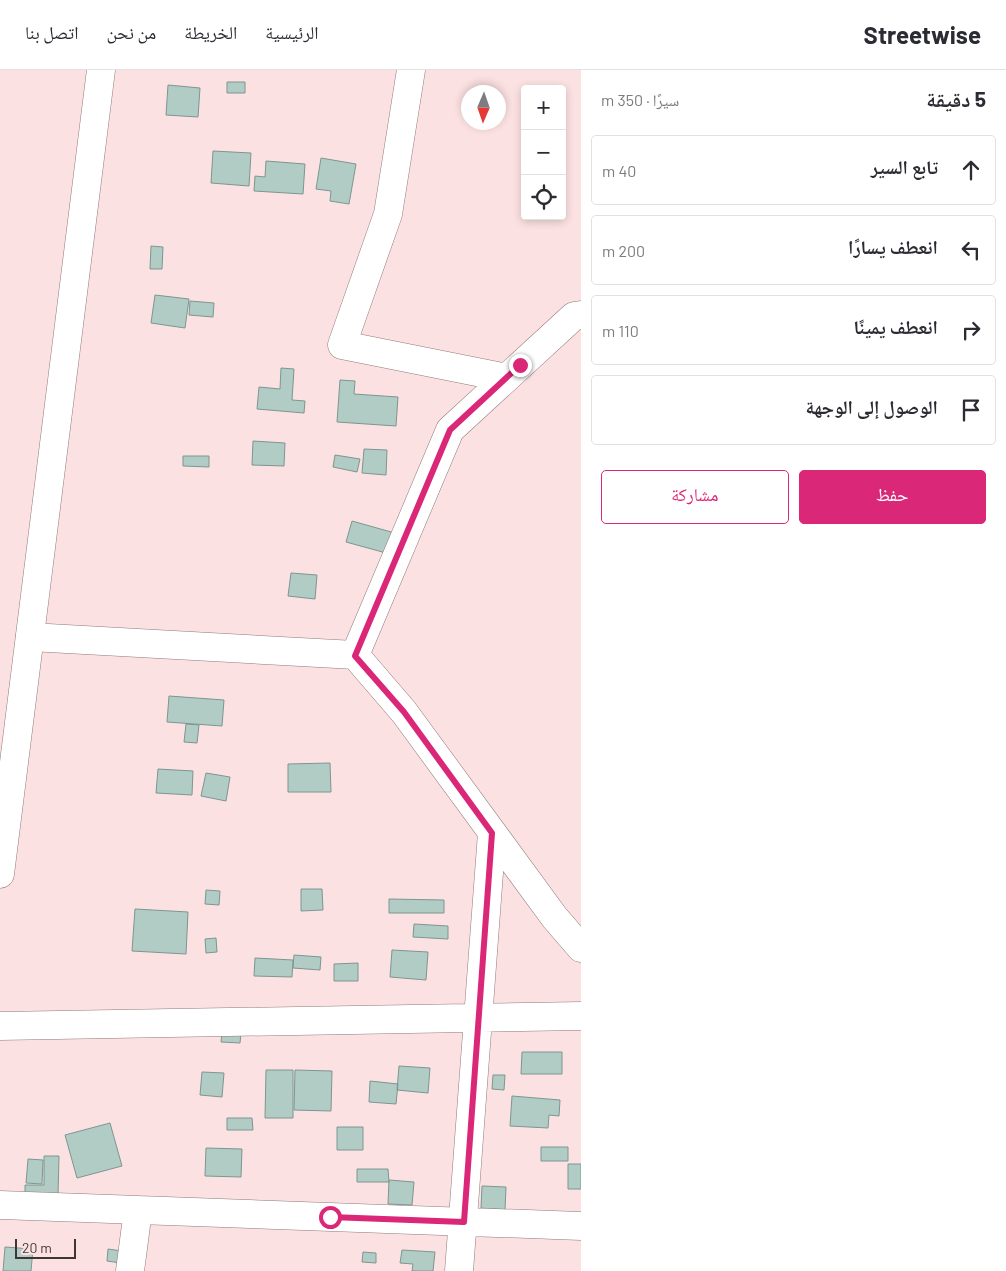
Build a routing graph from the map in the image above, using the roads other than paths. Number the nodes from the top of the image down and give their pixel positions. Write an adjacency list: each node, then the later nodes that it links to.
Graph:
1 (101, 70): 5 (street)
2 (411, 70): 4 (street)
3 (581, 315): 4 (street)
4 (506, 378): 6 (street)
5 (30, 637): 6 (street); 8 (street)
6 (355, 656): 7 (street)
7 (492, 833): 9 (street); 11 (street)
8 (0, 874)
9 (581, 948)
10 (581, 1016): 11 (street)
11 (479, 1018): 12 (street); 15 (street)
12 (0, 1026)
13 (0, 1204): 14 (street)
14 (138, 1210): 15 (street); 17 (street)
15 (464, 1222): 16 (street); 18 (street)
16 (581, 1226)
17 (130, 1271)
18 (459, 1271)

